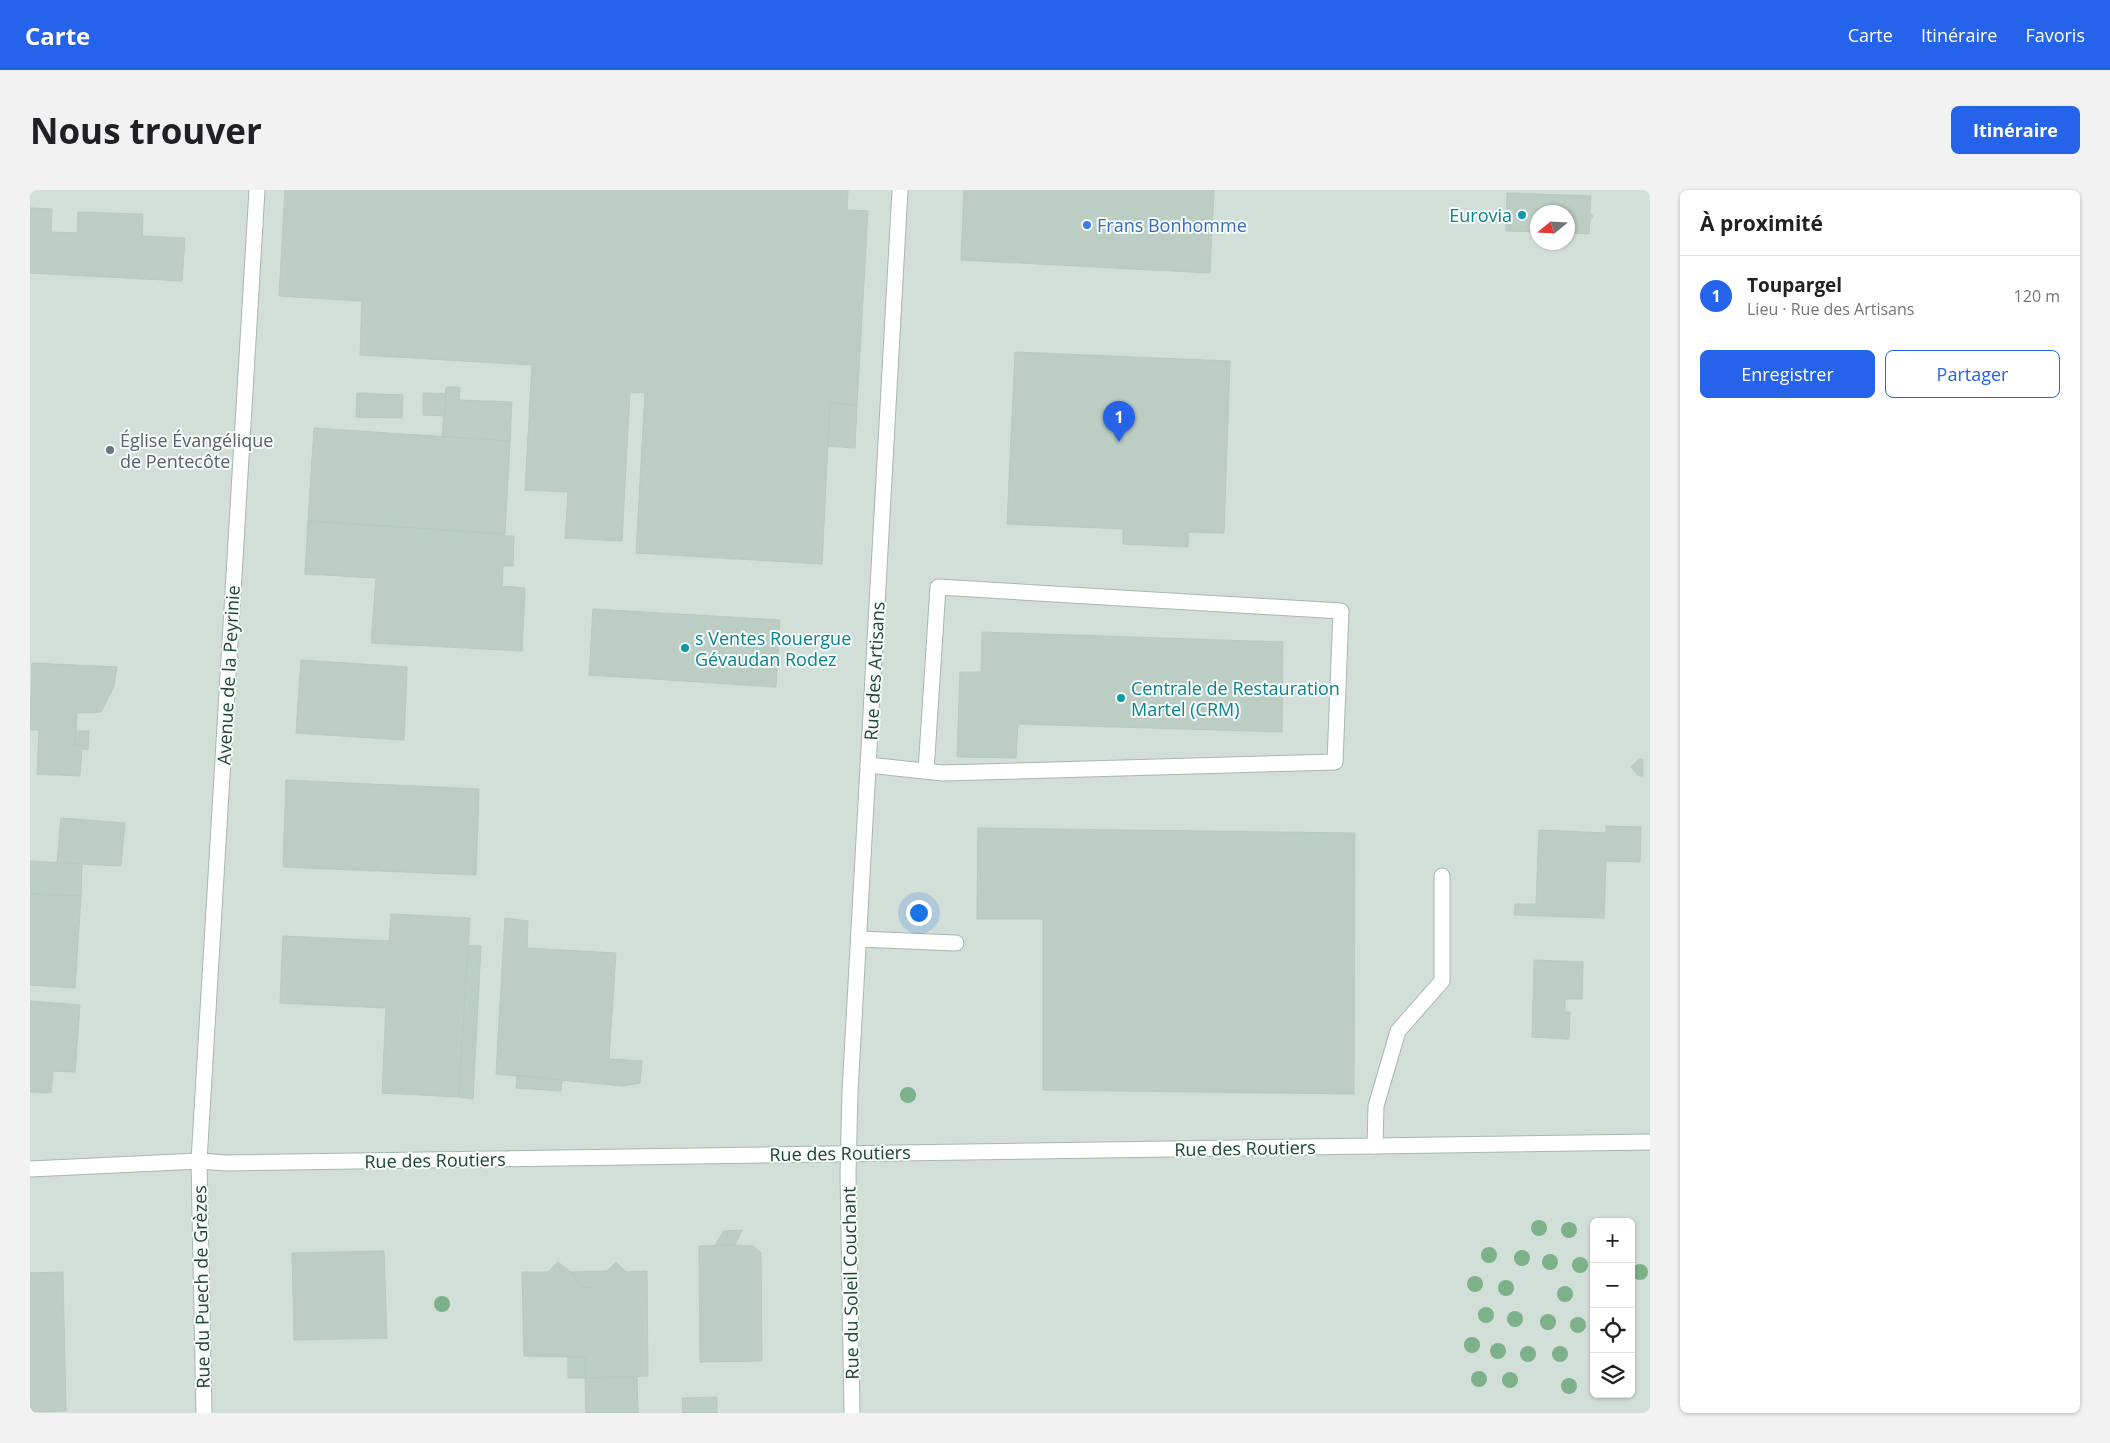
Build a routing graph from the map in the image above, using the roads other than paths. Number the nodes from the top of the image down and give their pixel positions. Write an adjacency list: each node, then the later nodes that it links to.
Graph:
1 (257, 190): 11 (street, Avenue de la Peyrinie)
2 (900, 190): 3 (street, Rue des Artisans)
3 (868, 765): 4 (street); 6 (street, Rue des Artisans)
4 (926, 771): 4 (street)
5 (1442, 876): 9 (street)
6 (859, 939): 7 (street); 10 (street, Rue des Artisans)
7 (956, 943)
8 (1650, 1142): 9 (street, Rue des Routiers)
9 (1374, 1146): 10 (street, Rue des Routiers)
10 (848, 1153): 11 (street, Rue des Routiers); 14 (street, Rue du Soleil Couchant)
11 (199, 1161): 12 (street, Rue des Routiers); 13 (street, Rue du Puech de Grèzes)
12 (30, 1169)
13 (204, 1413)
14 (852, 1413)

